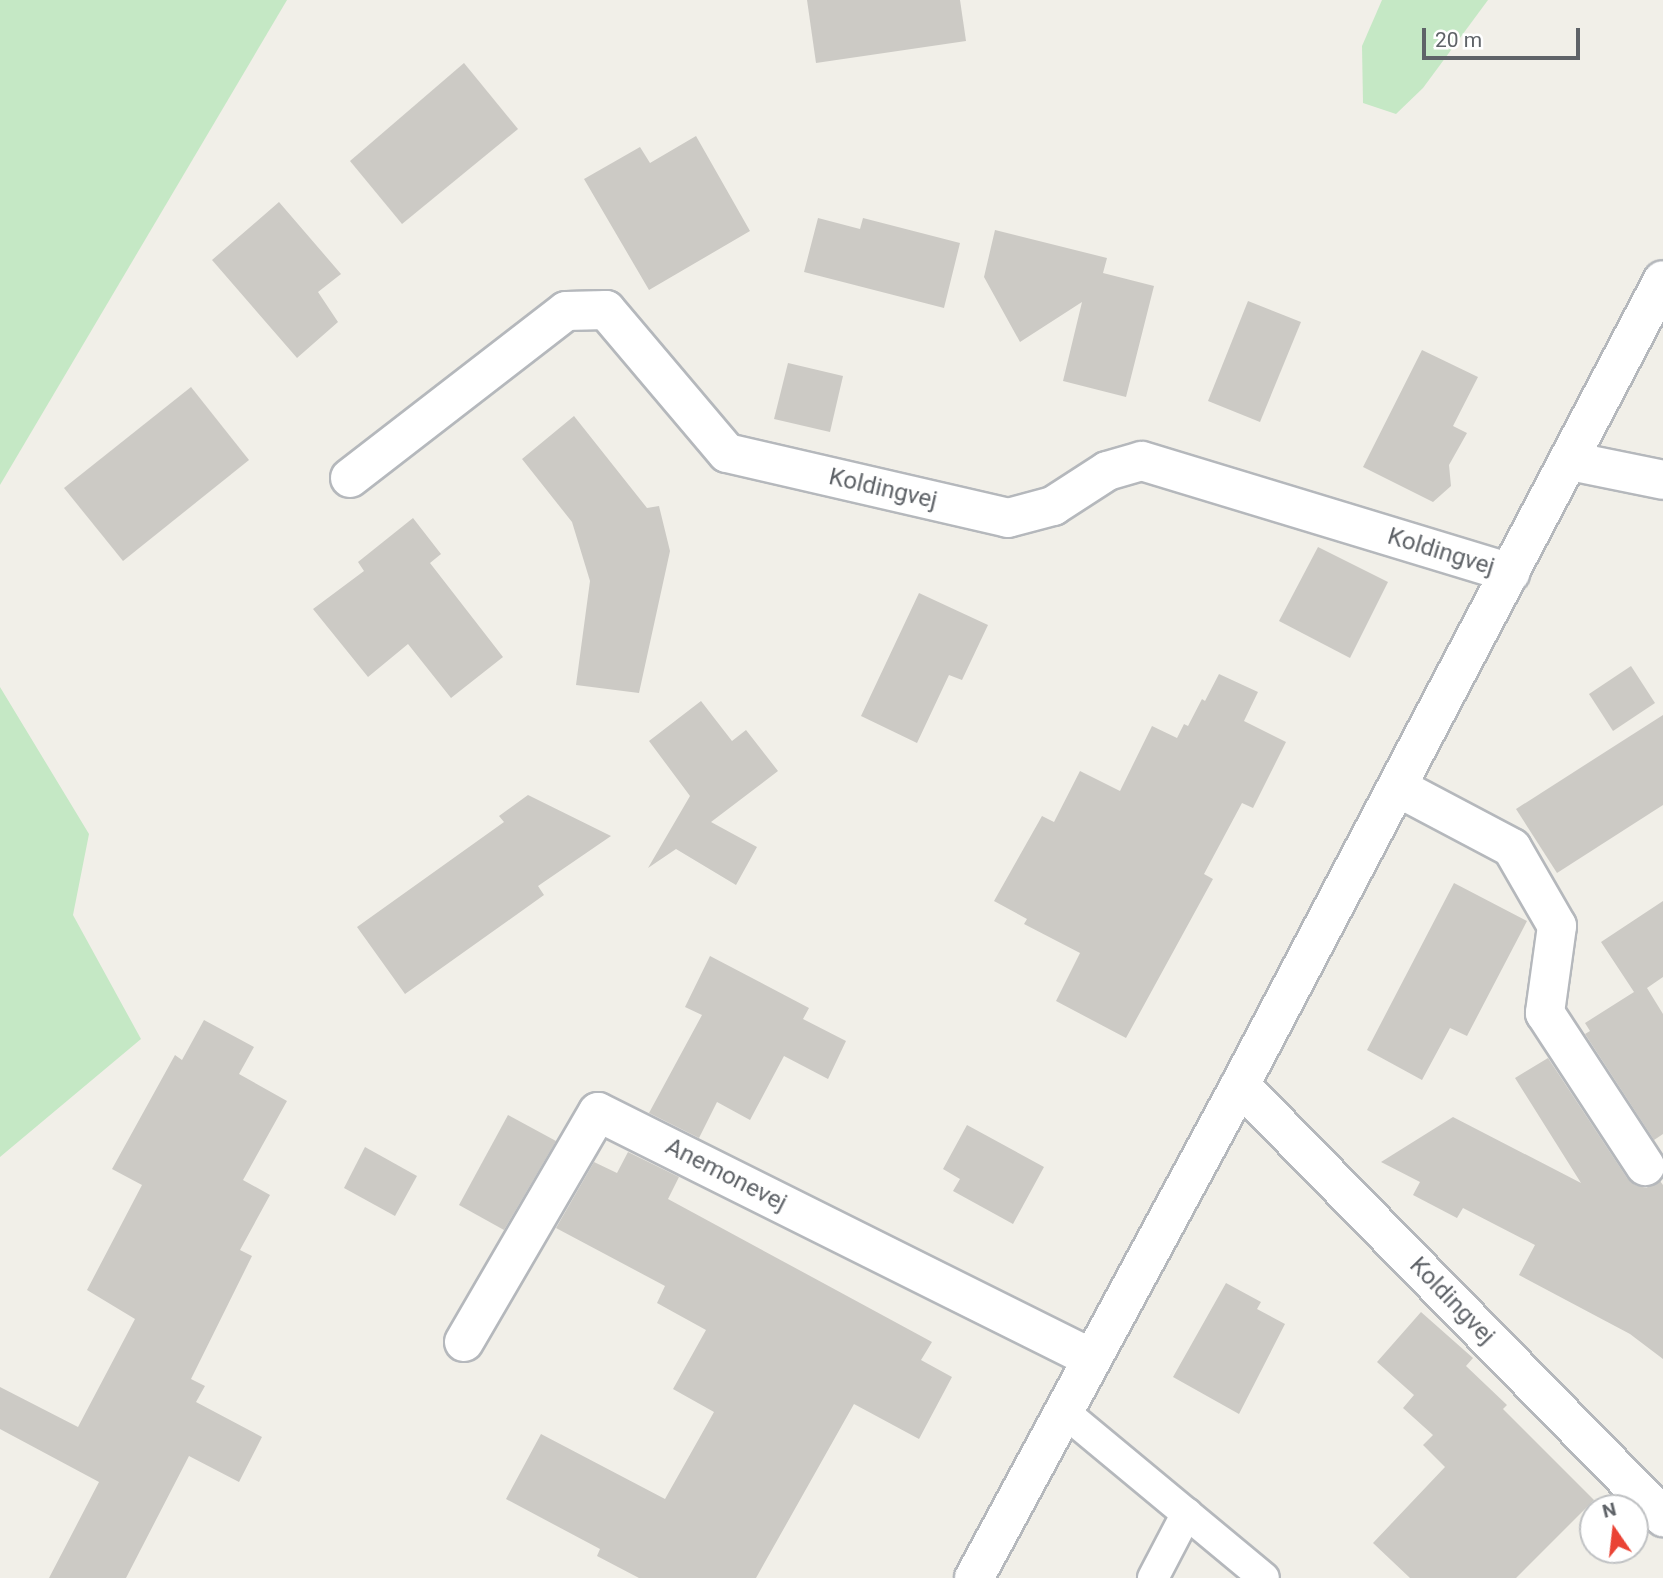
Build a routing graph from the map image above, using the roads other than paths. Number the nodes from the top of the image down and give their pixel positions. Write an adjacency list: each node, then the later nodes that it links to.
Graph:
1 (1663, 280): 2 (street, Koldingvej)
2 (1570, 461): 4 (street); 5 (street, Koldingvej)
3 (350, 478): 5 (street, Koldingvej)
4 (1663, 480)
5 (1510, 573): 6 (street, Koldingvej)
6 (1397, 787): 7 (street, Koldingvej); 8 (street)
7 (1240, 1085): 10 (street, Koldingvej); 13 (street, Koldingvej)
8 (1645, 1166)
9 (464, 1342): 10 (street, Anemonevej)
10 (1091, 1358): 11 (street, Koldingvej)
11 (1063, 1411): 12 (lane); 14 (street, Koldingvej)
12 (1187, 1513): 15 (lane); 16 (lane)
13 (1663, 1517)
14 (974, 1578)
15 (1153, 1578)
16 (1264, 1578)

